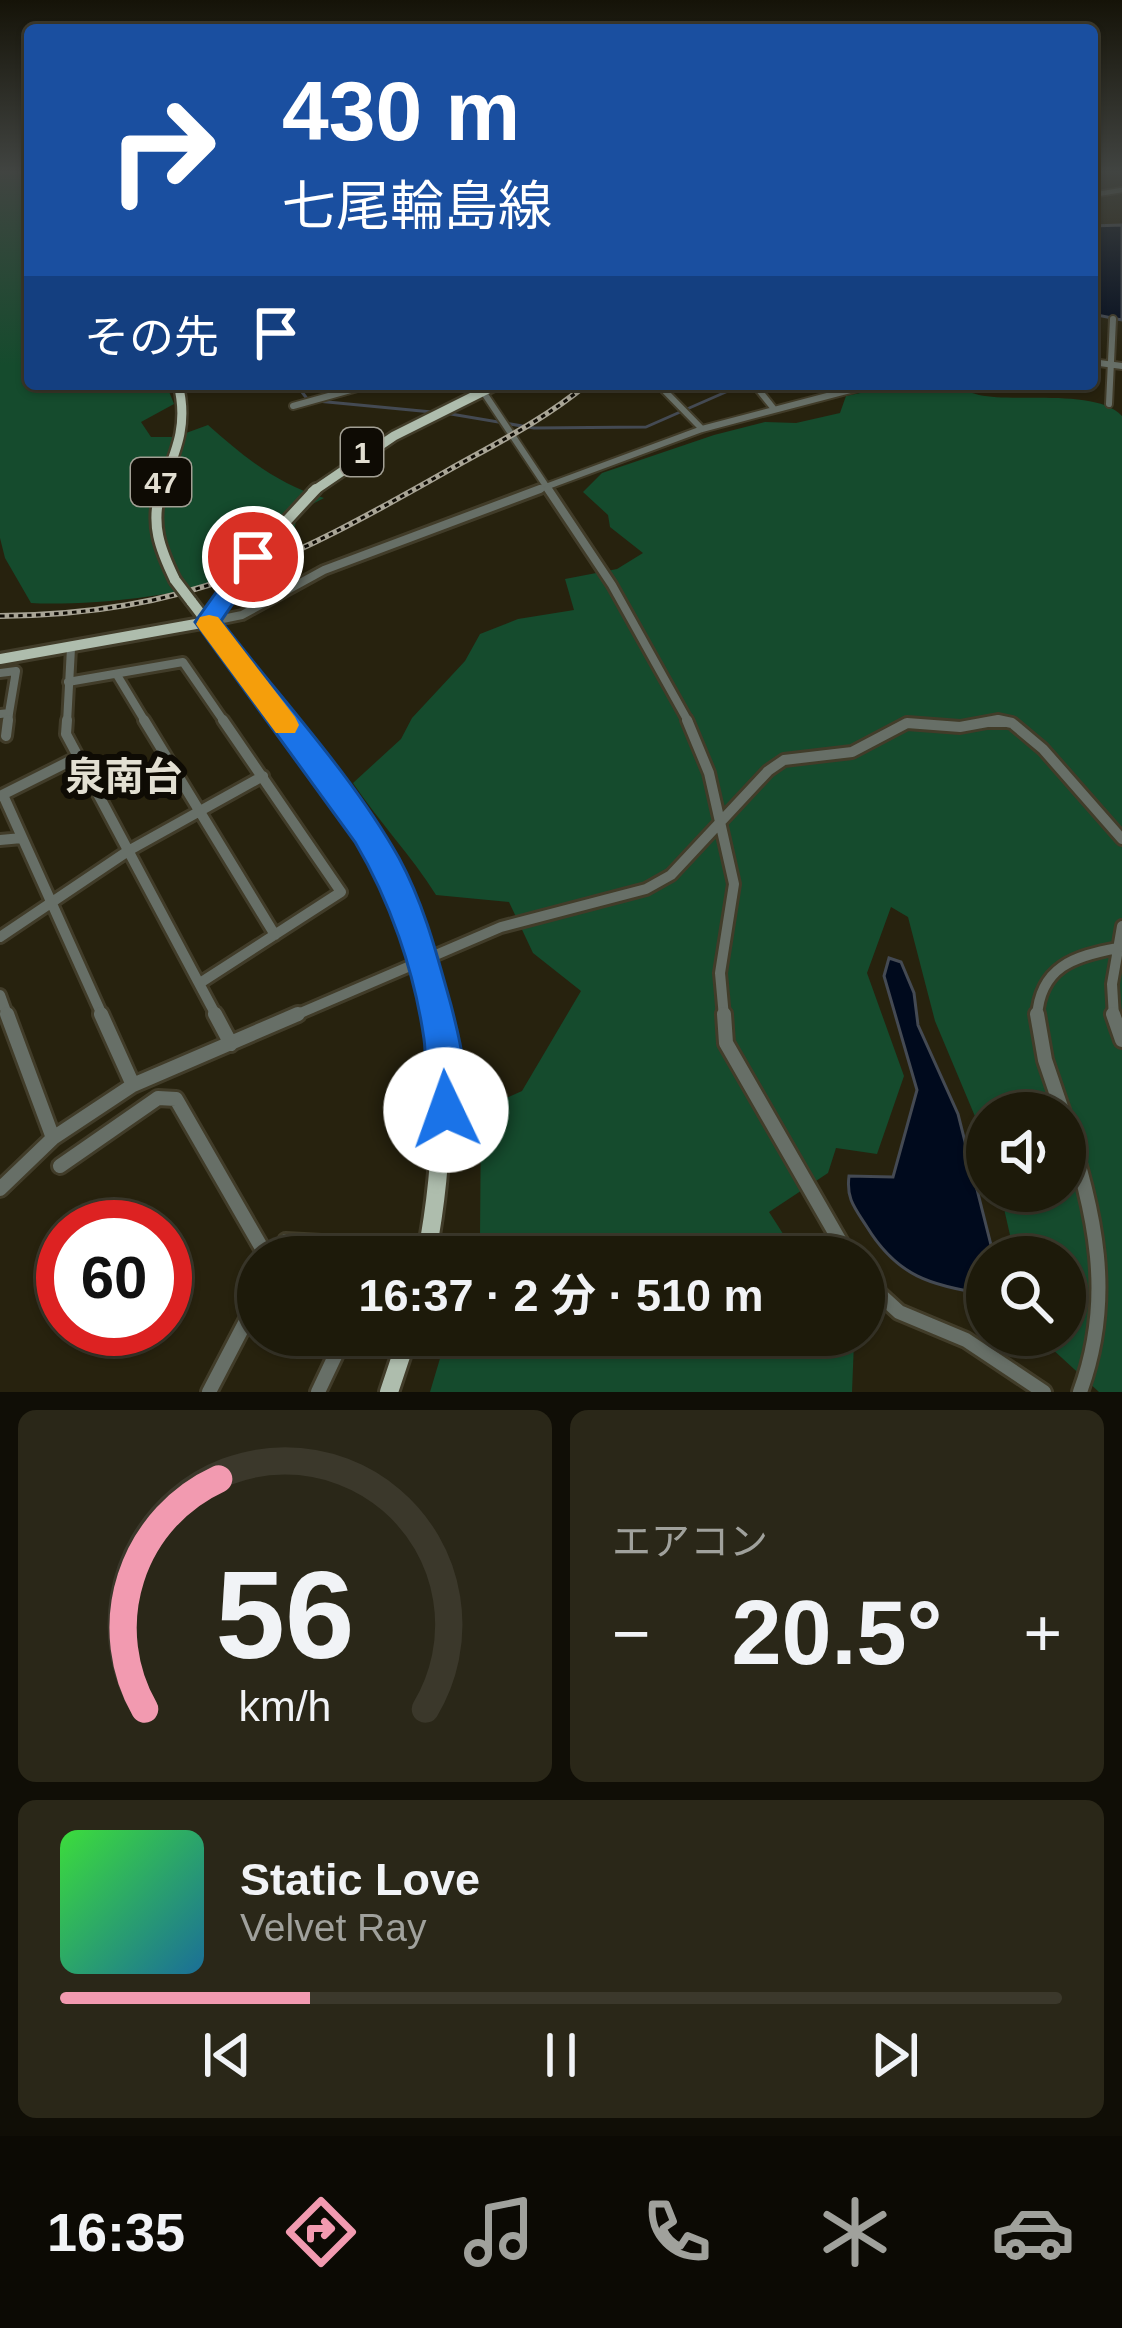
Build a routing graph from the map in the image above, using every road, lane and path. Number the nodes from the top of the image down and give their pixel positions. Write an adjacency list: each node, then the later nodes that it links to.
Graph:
1 (1112, 319): 3 (street)
2 (1098, 363): 3 (street)
3 (1112, 364): 4 (street); 12 (street)
4 (1122, 365)
5 (180, 390): 17 (main road, 47, bridge)
6 (350, 390): 13 (street)
7 (476, 390): 17 (main road, 1, bridge)
8 (481, 390): 16 (street)
9 (664, 390): 15 (street)
10 (759, 390): 14 (street)
11 (849, 390): 14 (street)
12 (1122, 404)
13 (293, 406)
14 (774, 409): 15 (street)
15 (702, 429): 16 (street)
16 (547, 486): 17 (street); 29 (street)
17 (207, 622): 18 (main road); 39 (main road, 47)
18 (71, 648): 19 (main road); 22 (street)
19 (0, 659)
20 (0, 673): 23 (street)
21 (117, 675): 22 (street); 26 (street); 28 (street)
22 (68, 682): 25 (street)
23 (4, 714): 24 (street)
24 (6, 736)
25 (79, 757): 27 (street); 33 (street)
26 (263, 776): 28 (street); 36 (street)
27 (2, 795): 30 (street)
28 (198, 812): 33 (street); 36 (street)
29 (721, 825): 31 (street); 39 (street); 52 (street)
30 (22, 838): 32 (street); 34 (street)
31 (1122, 839)
32 (0, 840)
33 (128, 851): 34 (street); 40 (street)
34 (49, 905): 37 (street); 44 (street)
35 (1122, 926): 38 (street)
36 (275, 935): 40 (street)
37 (0, 937)
38 (1118, 948): 42 (street); 45 (street)
39 (422, 958): 43 (street); 51 (main road, 47)
40 (200, 983): 43 (street)
41 (0, 995): 46 (street)
42 (1122, 1040)
43 (231, 1044): 44 (street)
44 (134, 1085): 46 (street)
45 (1056, 1092)
46 (53, 1138): 48 (street)
47 (60, 1166): 50 (street)
48 (0, 1189)
49 (1086, 1194): 61 (street)
50 (255, 1236)
51 (430, 1236)
52 (837, 1236)
53 (885, 1299): 60 (street)
54 (237, 1338): 57 (street)
55 (335, 1356): 58 (street)
56 (401, 1356): 59 (main road)
57 (209, 1392)
58 (318, 1392)
59 (389, 1392)
60 (1043, 1392)
61 (1080, 1392)

